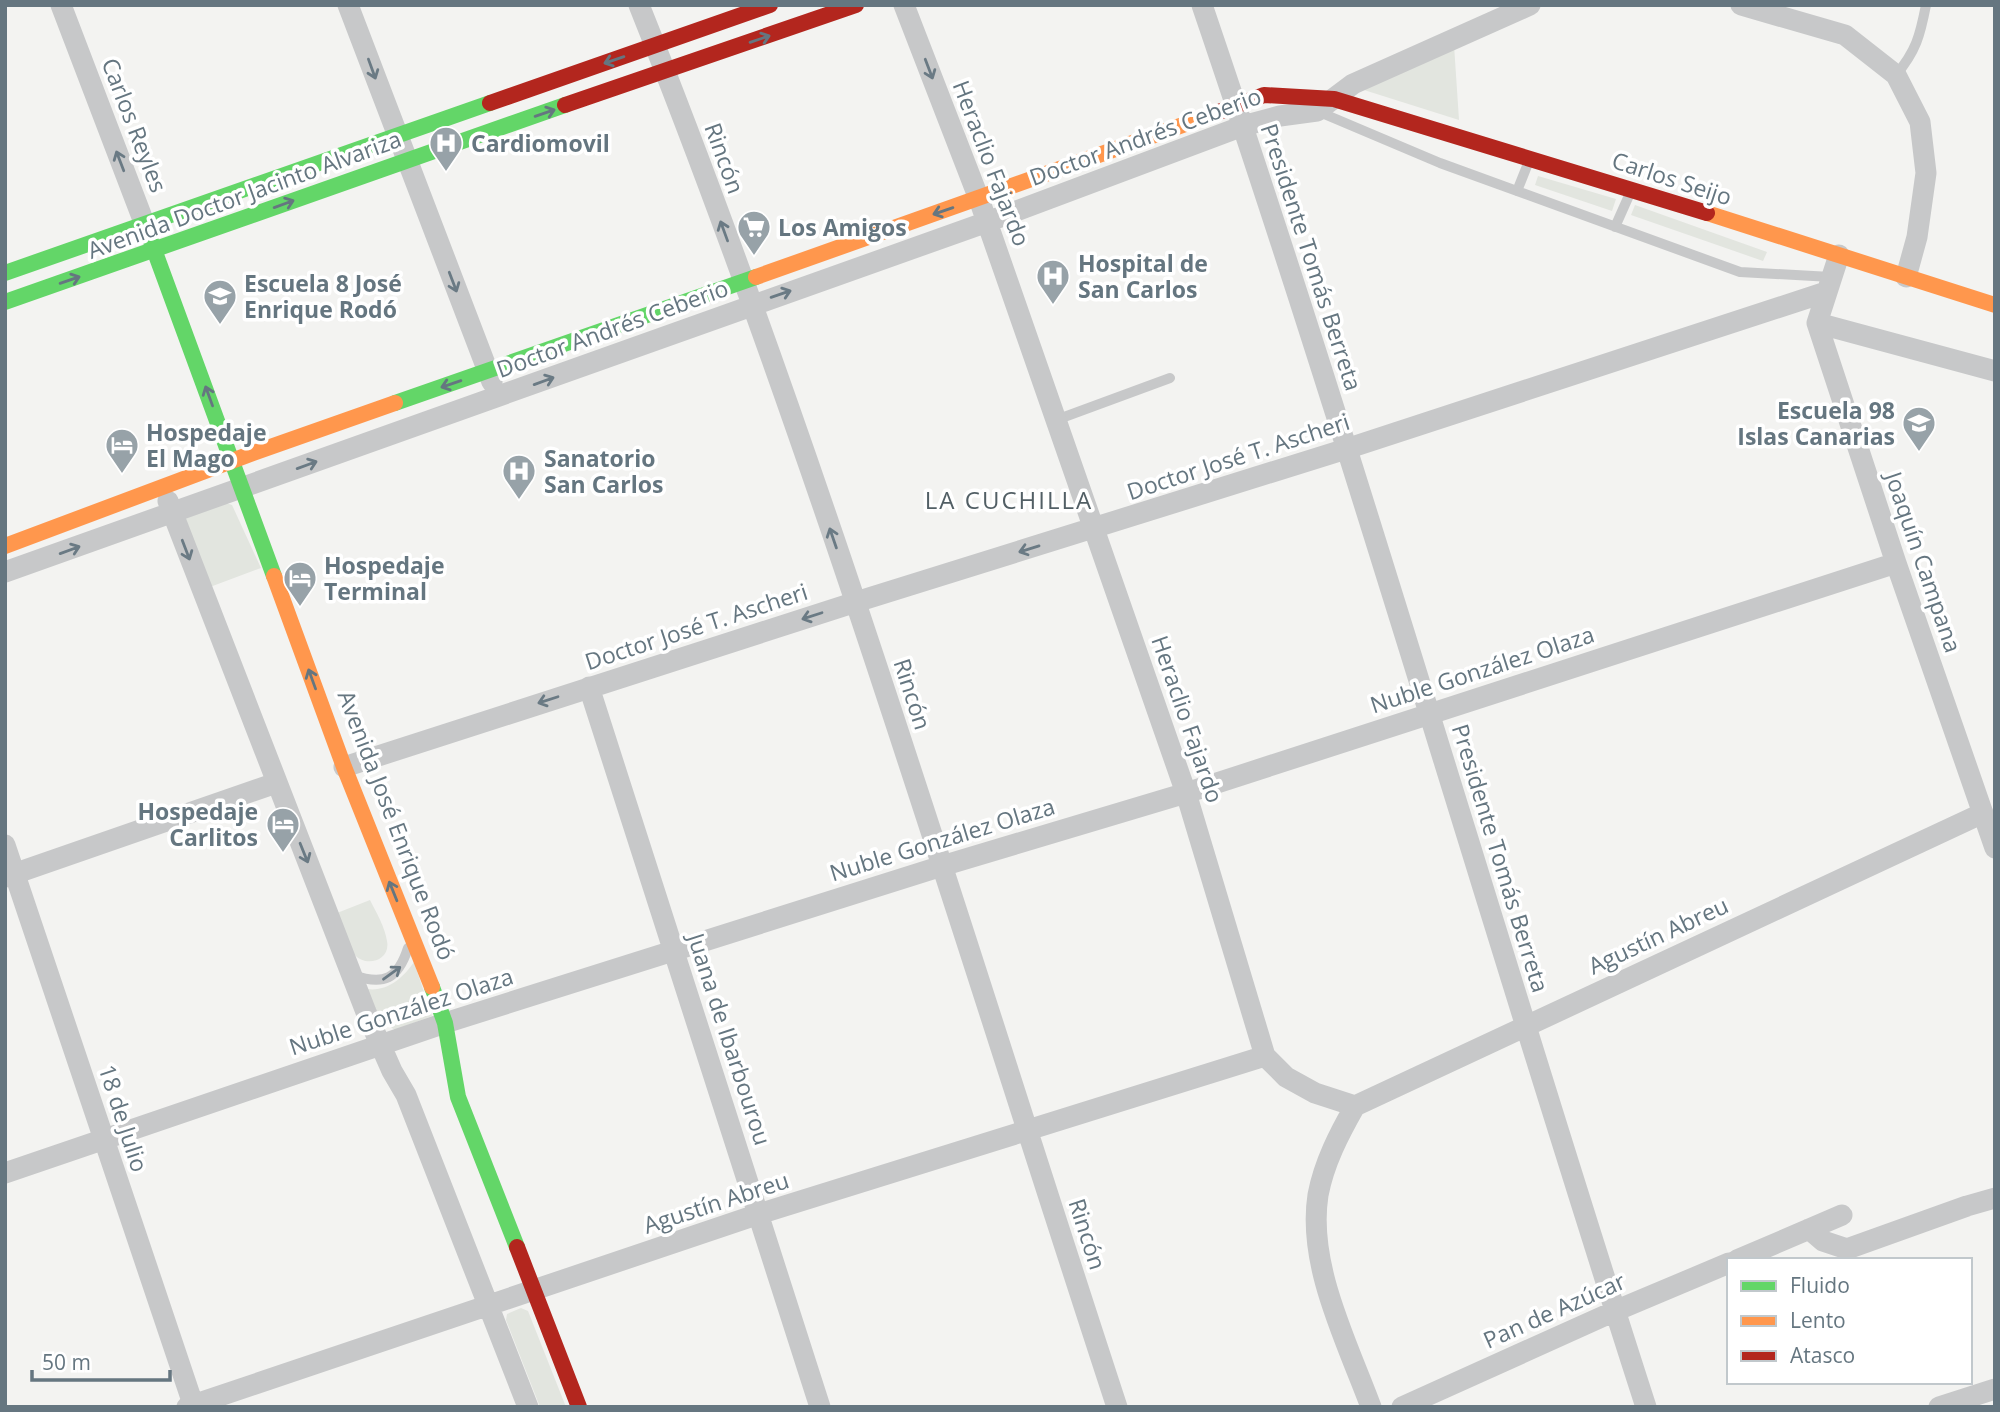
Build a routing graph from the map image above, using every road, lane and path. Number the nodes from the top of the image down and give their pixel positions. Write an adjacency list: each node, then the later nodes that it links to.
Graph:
1 (61, 5): 25 (street, Carlos Reyles, one-way to 1)
2 (348, 5): 17 (street, one-way to 17)
3 (639, 5): 11 (street, Rincón)
4 (771, 5): 11 (street, Avenida Doctor Jacinto Alvariza)
5 (856, 5): 12 (street, Avenida Doctor Jacinto Alvariza, one-way to 5)
6 (904, 5): 23 (street, Heraclio Fajardo, one-way to 23)
7 (1202, 5): 14 (street, Presidente Tomás Berreta)
8 (1530, 5): 15 (street)
9 (1741, 5): 13 (street)
10 (1926, 5): 13 (lane)
11 (655, 46): 12 (street, Rincón); 17 (street, Avenida Doctor Jacinto Alvariza, one-way to 17)
12 (665, 72): 20 (street, Avenida Doctor Jacinto Alvariza, one-way to 12); 31 (street, Rincón, one-way to 12)
13 (1896, 75): 30 (street)
14 (1236, 105): 15 (street, Doctor Andrés Ceberio); 16 (street, Presidente Tomás Berreta); 23 (street, Doctor Andrés Ceberio)
15 (1326, 105): 16 (street, Doctor Andrés Ceberio); 18 (street, Carlos Seijo); 18 (lane)
16 (1243, 126): 24 (street, Doctor Andrés Ceberio); 42 (street, Presidente Tomás Berreta)
17 (396, 135): 20 (street); 25 (street, Avenida Doctor Jacinto Alvariza)
18 (1444, 148): 19 (street, Carlos Seijo); 22 (lane)
19 (1531, 158): 21 (street, Carlos Seijo); 22 (lane)
20 (406, 160): 27 (street, Avenida Doctor Jacinto Alvariza, one-way to 20); 38 (street, one-way to 38)
21 (1632, 189): 26 (lane); 28 (street, Carlos Seijo)
22 (1517, 191): 26 (lane)
23 (979, 199): 24 (street, Heraclio Fajardo); 31 (street, Doctor Andrés Ceberio, one-way to 31)
24 (987, 222): 34 (street, Doctor Andrés Ceberio, one-way to 24); 41 (street, Heraclio Fajardo)
25 (145, 225): 27 (street, Carlos Reyles); 29 (street, Avenida Doctor Jacinto Alvariza)
26 (1615, 227): 32 (lane)
27 (155, 250): 33 (street, Avenida Doctor Jacinto Alvariza, one-way to 27); 43 (street, Carlos Reyles, one-way to 27)
28 (1839, 255): 30 (street, Carlos Seijo); 32 (street)
29 (5, 273)
30 (1906, 277): 35 (street, Carlos Seijo)
31 (743, 281): 34 (street, Rincón); 38 (street, Doctor Andrés Ceberio)
32 (1828, 285): 36 (street); 42 (street, Doctor José T. Ascheri)
33 (5, 302)
34 (751, 305): 40 (street, Doctor Andrés Ceberio, one-way to 34); 51 (street, Rincón, one-way to 34)
35 (1995, 305)
36 (1817, 323): 37 (street); 49 (street, Joaquín Campana)
37 (1995, 371)
38 (488, 372): 40 (street); 43 (street, Doctor Andrés Ceberio, one-way to 43)
39 (1170, 378): 41 (lane)
40 (498, 398): 45 (street, Doctor Andrés Ceberio, one-way to 40)
41 (1056, 420): 47 (street, Heraclio Fajardo)
42 (1346, 449): 47 (street, Doctor José T. Ascheri); 53 (street, Presidente Tomás Berreta)
43 (232, 461): 44 (street, Doctor Andrés Ceberio); 45 (street, Avenida José Enrique Rodó)
44 (163, 486): 46 (street); 48 (street, Doctor Andrés Ceberio)
45 (242, 489): 46 (street, Doctor Andrés Ceberio); 54 (street, Avenida José Enrique Rodó, one-way to 45)
46 (172, 513): 50 (street, Doctor Andrés Ceberio, one-way to 46); 55 (street, one-way to 55)
47 (1094, 529): 51 (street, Doctor José T. Ascheri, one-way to 51); 56 (street, Heraclio Fajardo)
48 (5, 546)
49 (1896, 564): 53 (street, Nuble González Olaza); 57 (street, Joaquín Campana)
50 (5, 572)
51 (856, 602): 52 (street, Doctor José T. Ascheri, one-way to 52); 60 (street, Rincón)
52 (589, 687): 54 (street, Doctor José T. Ascheri, one-way to 54); 63 (street, Juana de Ibarbourou)
53 (1430, 714): 56 (street, Nuble González Olaza); 66 (street, Presidente Tomás Berreta)
54 (344, 767): 62 (street, Avenida José Enrique Rodó, one-way to 54)
55 (276, 783): 61 (street); 64 (street, one-way to 64)
56 (1186, 793): 60 (street, Nuble González Olaza); 68 (street, Heraclio Fajardo)
57 (1983, 813): 59 (street, Joaquín Campana); 66 (street, Agustín Abreu)
58 (5, 845): 61 (street, 18 de Julio)
59 (1995, 848)
60 (942, 866): 63 (street, Nuble González Olaza); 70 (street, Rincón)
61 (10, 875): 71 (street, 18 de Julio)
62 (411, 937): 64 (lane, one-way to 62); 65 (street, Avenida José Enrique Rodó)
63 (673, 950): 65 (street, Nuble González Olaza); 74 (street, Juana de Ibarbourou)
64 (353, 975): 67 (street)
65 (445, 1023): 67 (street, Nuble González Olaza); 79 (street, Avenida José Enrique Rodó)
66 (1525, 1025): 69 (street, Agustín Abreu); 81 (street, Presidente Tomás Berreta)
67 (380, 1046): 71 (street, Nuble González Olaza); 80 (street)
68 (1265, 1056): 69 (street); 70 (street, Agustín Abreu)
69 (1355, 1106): 88 (street)
70 (1027, 1131): 74 (street, Agustín Abreu); 87 (street, Rincón)
71 (103, 1138): 72 (street, Nuble González Olaza); 83 (street, 18 de Julio)
72 (5, 1173)
73 (1995, 1198): 76 (street)
74 (760, 1214): 79 (street, Agustín Abreu); 86 (street, Juana de Ibarbourou)
75 (1842, 1215): 76 (street)
76 (1809, 1229): 77 (street)
77 (1742, 1258)
78 (1727, 1264): 81 (street, Pan de Azúcar)
79 (533, 1290): 80 (street, Agustín Abreu); 85 (street, Avenida José Enrique Rodó)
80 (490, 1305): 83 (street, Agustín Abreu); 84 (street)
81 (1615, 1311): 89 (street, Pan de Azúcar); 90 (street, Presidente Tomás Berreta)
82 (1995, 1389): 91 (street)
83 (191, 1406)
84 (528, 1407)
85 (579, 1407)
86 (820, 1407)
87 (1117, 1407)
88 (1371, 1407)
89 (1402, 1407)
90 (1646, 1407)
91 (1939, 1407)

